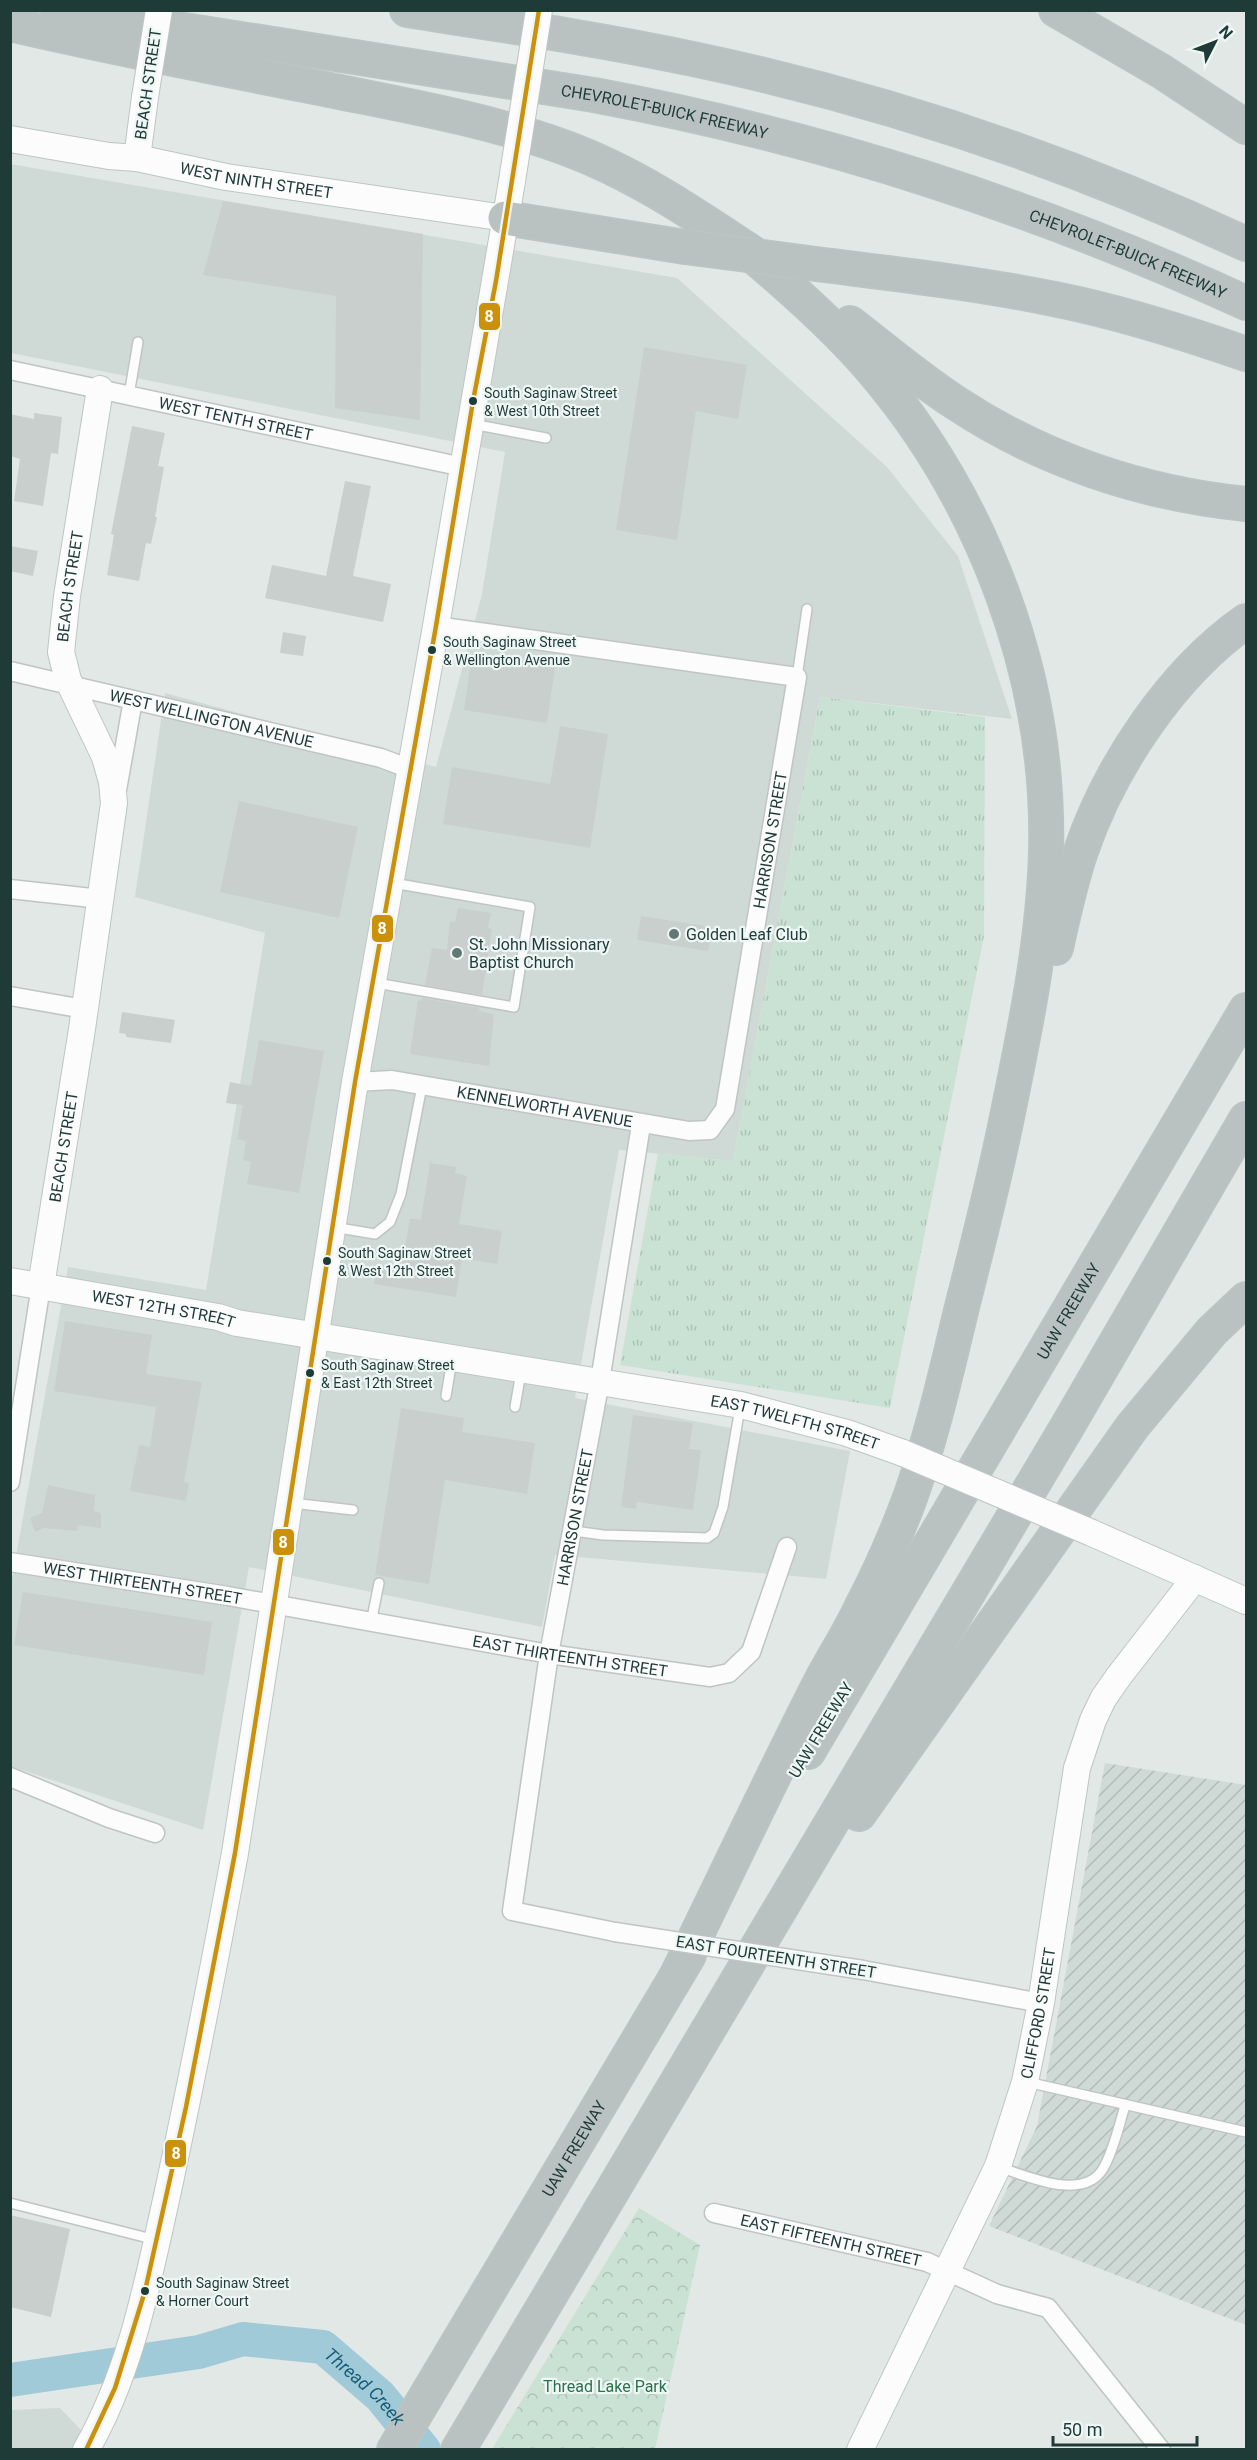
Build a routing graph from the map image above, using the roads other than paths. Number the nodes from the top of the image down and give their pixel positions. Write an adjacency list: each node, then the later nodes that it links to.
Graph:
1 (58, 10): 13 (highway, CHEVROLET-BUICK FREEWAY)
2 (159, 10): 9 (street, BEACH STREET, bridge)
3 (407, 10): 12 (highway)
4 (539, 10): 10 (street, bridge)
5 (1056, 10): 7 (highway)
6 (10, 24): 11 (highway)
7 (1246, 127)
8 (10, 139): 9 (street, WEST NINTH STREET)
9 (137, 158): 10 (street, WEST NINTH STREET)
10 (505, 218): 15 (highway, bridge); 19 (street)
11 (739, 244): 22 (highway); 44 (highway)
12 (1246, 244)
13 (1246, 303)
14 (138, 342): 18 (lane)
15 (1246, 354)
16 (10, 370): 17 (street, WEST TENTH STREET)
17 (100, 389): 18 (street, WEST TENTH STREET); 28 (street, BEACH STREET)
18 (129, 395): 21 (street, WEST TENTH STREET)
19 (470, 423): 20 (lane); 21 (street)
20 (546, 438)
21 (463, 467): 25 (street)
22 (1246, 504)
23 (807, 609): 27 (lane)
24 (1246, 621): 44 (highway)
25 (436, 626): 27 (street); 30 (street)
26 (10, 671): 28 (street, WEST WELLINGTON AVENUE)
27 (796, 677): 41 (street, HARRISON STREET)
28 (70, 685): 29 (street, WEST WELLINGTON AVENUE); 31 (street, BEACH STREET)
29 (133, 700): 30 (street, WEST WELLINGTON AVENUE); 31 (street, BEACH STREET)
30 (410, 769): 32 (street)
31 (114, 811): 34 (street, BEACH STREET)
32 (390, 882): 35 (street); 35 (lane)
33 (10, 889): 34 (street)
34 (101, 899): 37 (street, BEACH STREET)
35 (372, 983): 39 (street)
36 (10, 996): 37 (street)
37 (84, 1009): 47 (street, BEACH STREET)
38 (1246, 1010): 73 (highway, UAW FREEWAY)
39 (355, 1082): 40 (street, KENNELWORTH AVENUE); 45 (street)
40 (422, 1086): 43 (street, KENNELWORTH AVENUE); 45 (lane)
41 (725, 1109): 43 (street, KENNELWORTH AVENUE)
42 (1246, 1119): 75 (highway)
43 (641, 1125): 54 (street, HARRISON STREET)
44 (999, 1154): 73 (highway)
45 (333, 1227): 51 (street)
46 (10, 1281): 47 (street, WEST 12TH STREET)
47 (40, 1286): 51 (street, WEST 12TH STREET); 58 (street, BEACH STREET)
48 (1246, 1299): 50 (highway)
49 (1246, 1305): 50 (highway)
50 (1212, 1331): 75 (highway)
51 (316, 1335): 52 (street, EAST TWELFTH STREET); 59 (street)
52 (452, 1358): 53 (street, EAST TWELFTH STREET); 55 (lane)
53 (522, 1369): 54 (street, EAST TWELFTH STREET); 57 (lane)
54 (600, 1381): 56 (street, EAST TWELFTH STREET); 61 (street, HARRISON STREET)
55 (446, 1396)
56 (741, 1406): 61 (lane); 64 (street, EAST TWELFTH STREET, bridge)
57 (514, 1407)
58 (10, 1482)
59 (290, 1502): 60 (lane); 67 (street)
60 (353, 1510)
61 (574, 1531): 69 (street, HARRISON STREET)
62 (787, 1547): 69 (street, EAST THIRTEENTH STREET)
63 (10, 1562): 67 (street, WEST THIRTEENTH STREET)
64 (1195, 1578): 66 (street, EAST TWELFTH STREET); 74 (street, CLIFFORD STREET)
65 (379, 1582): 68 (lane)
66 (1246, 1601)
67 (273, 1605): 68 (street, EAST THIRTEENTH STREET); 82 (street)
68 (371, 1623): 69 (street, EAST THIRTEENTH STREET)
69 (549, 1654): 72 (street, HARRISON STREET)
70 (10, 1778): 71 (street)
71 (155, 1833)
72 (512, 1911): 74 (street, EAST FOURTEENTH STREET, bridge)
73 (678, 1974): 84 (highway, UAW FREEWAY)
74 (1041, 2003): 76 (street, CLIFFORD STREET)
75 (713, 2021): 86 (highway)
76 (1025, 2082): 77 (lane); 79 (street, CLIFFORD STREET)
77 (1125, 2106): 78 (lane); 79 (lane)
78 (1246, 2132)
79 (998, 2166): 83 (street, CLIFFORD STREET)
80 (10, 2203): 82 (lane)
81 (714, 2213): 83 (street, EAST FIFTEENTH STREET)
82 (157, 2240): 85 (street)
83 (947, 2270): 87 (street, CLIFFORD STREET); 88 (street, EAST FIFTEENTH STREET)
84 (397, 2444)
85 (86, 2450)
86 (458, 2450)
87 (860, 2450)
88 (1161, 2450)

